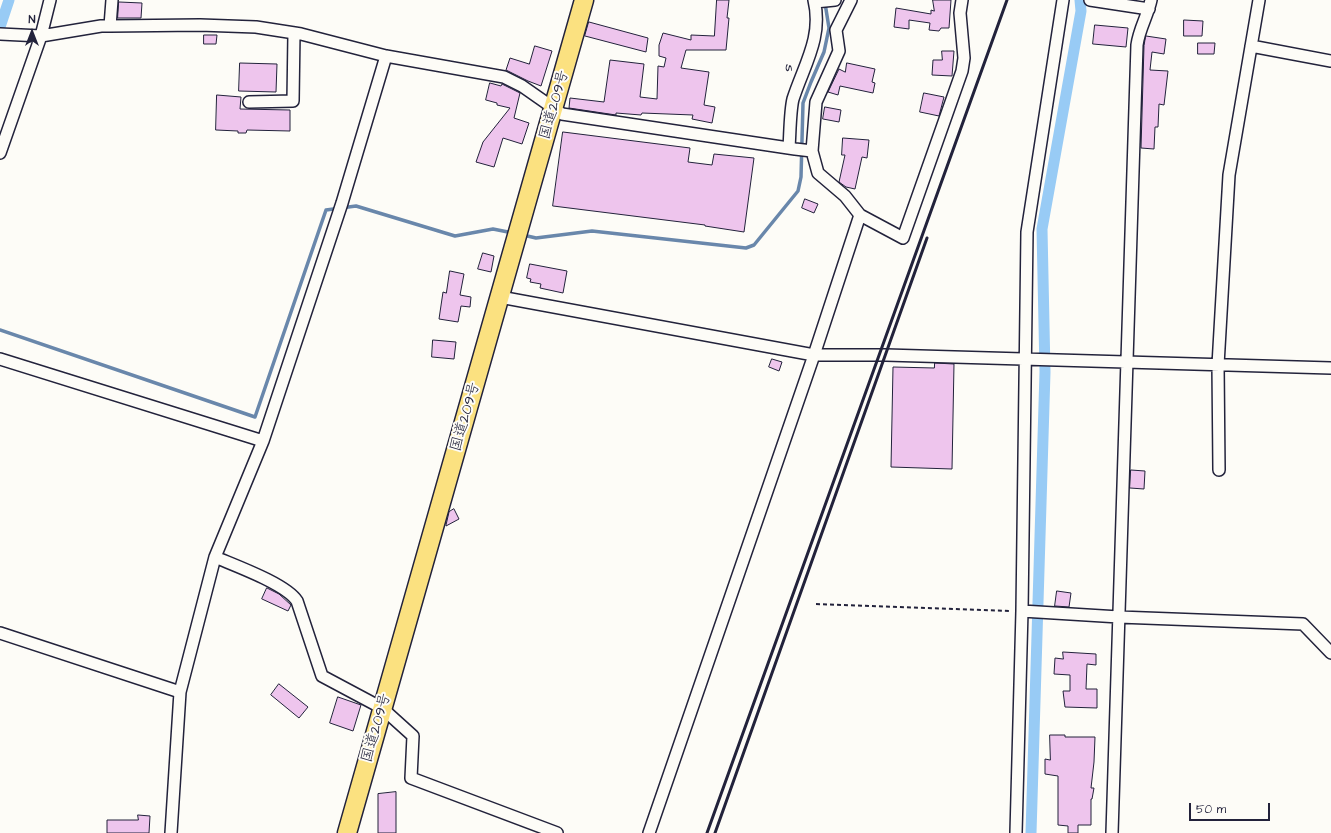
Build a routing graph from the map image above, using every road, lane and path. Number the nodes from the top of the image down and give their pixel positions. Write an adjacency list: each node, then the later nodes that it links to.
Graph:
1 (50, 0): 15 (street)
2 (112, 0): 12 (street)
3 (584, 0): 20 (highway, 国道209号)
4 (835, 0): 10 (street)
5 (851, 0): 21 (street)
6 (962, 0): 23 (street)
7 (1064, 0): 27 (street)
8 (1090, 0): 11 (street)
9 (1259, 0): 16 (street)
10 (814, 1): 21 (street, s)
11 (1150, 4): 28 (street)
12 (110, 26): 13 (street); 15 (street)
13 (294, 33): 17 (street); 19 (street)
14 (0, 34): 15 (street)
15 (36, 36): 22 (street)
16 (1251, 46): 18 (street); 29 (street)
17 (386, 56): 20 (street); 31 (street)
18 (1331, 61)
19 (249, 102)
20 (554, 109): 21 (street); 24 (highway, 国道209号)
21 (801, 150): 23 (street)
22 (0, 153)
23 (860, 215): 25 (street)
24 (500, 297): 25 (street); 40 (highway, 国道209号)
25 (814, 355): 27 (street); 44 (street)
26 (0, 359): 31 (street)
27 (1025, 360): 28 (street); 35 (street)
28 (1127, 362): 29 (street); 36 (street)
29 (1218, 365): 30 (street); 32 (street)
30 (1331, 368)
31 (263, 442): 33 (street)
32 (1219, 470)
33 (215, 557): 39 (street); 40 (street)
34 (816, 604): 35 (path)
35 (1022, 612): 36 (street); 45 (street)
36 (1119, 617): 38 (street); 46 (street)
37 (0, 633): 39 (street)
38 (1331, 653)
39 (180, 692): 41 (street)
40 (382, 708): 42 (highway, 国道209号); 43 (street)
41 (171, 833)
42 (346, 833)
43 (557, 833)
44 (649, 833)
45 (1016, 833)
46 (1112, 833)

